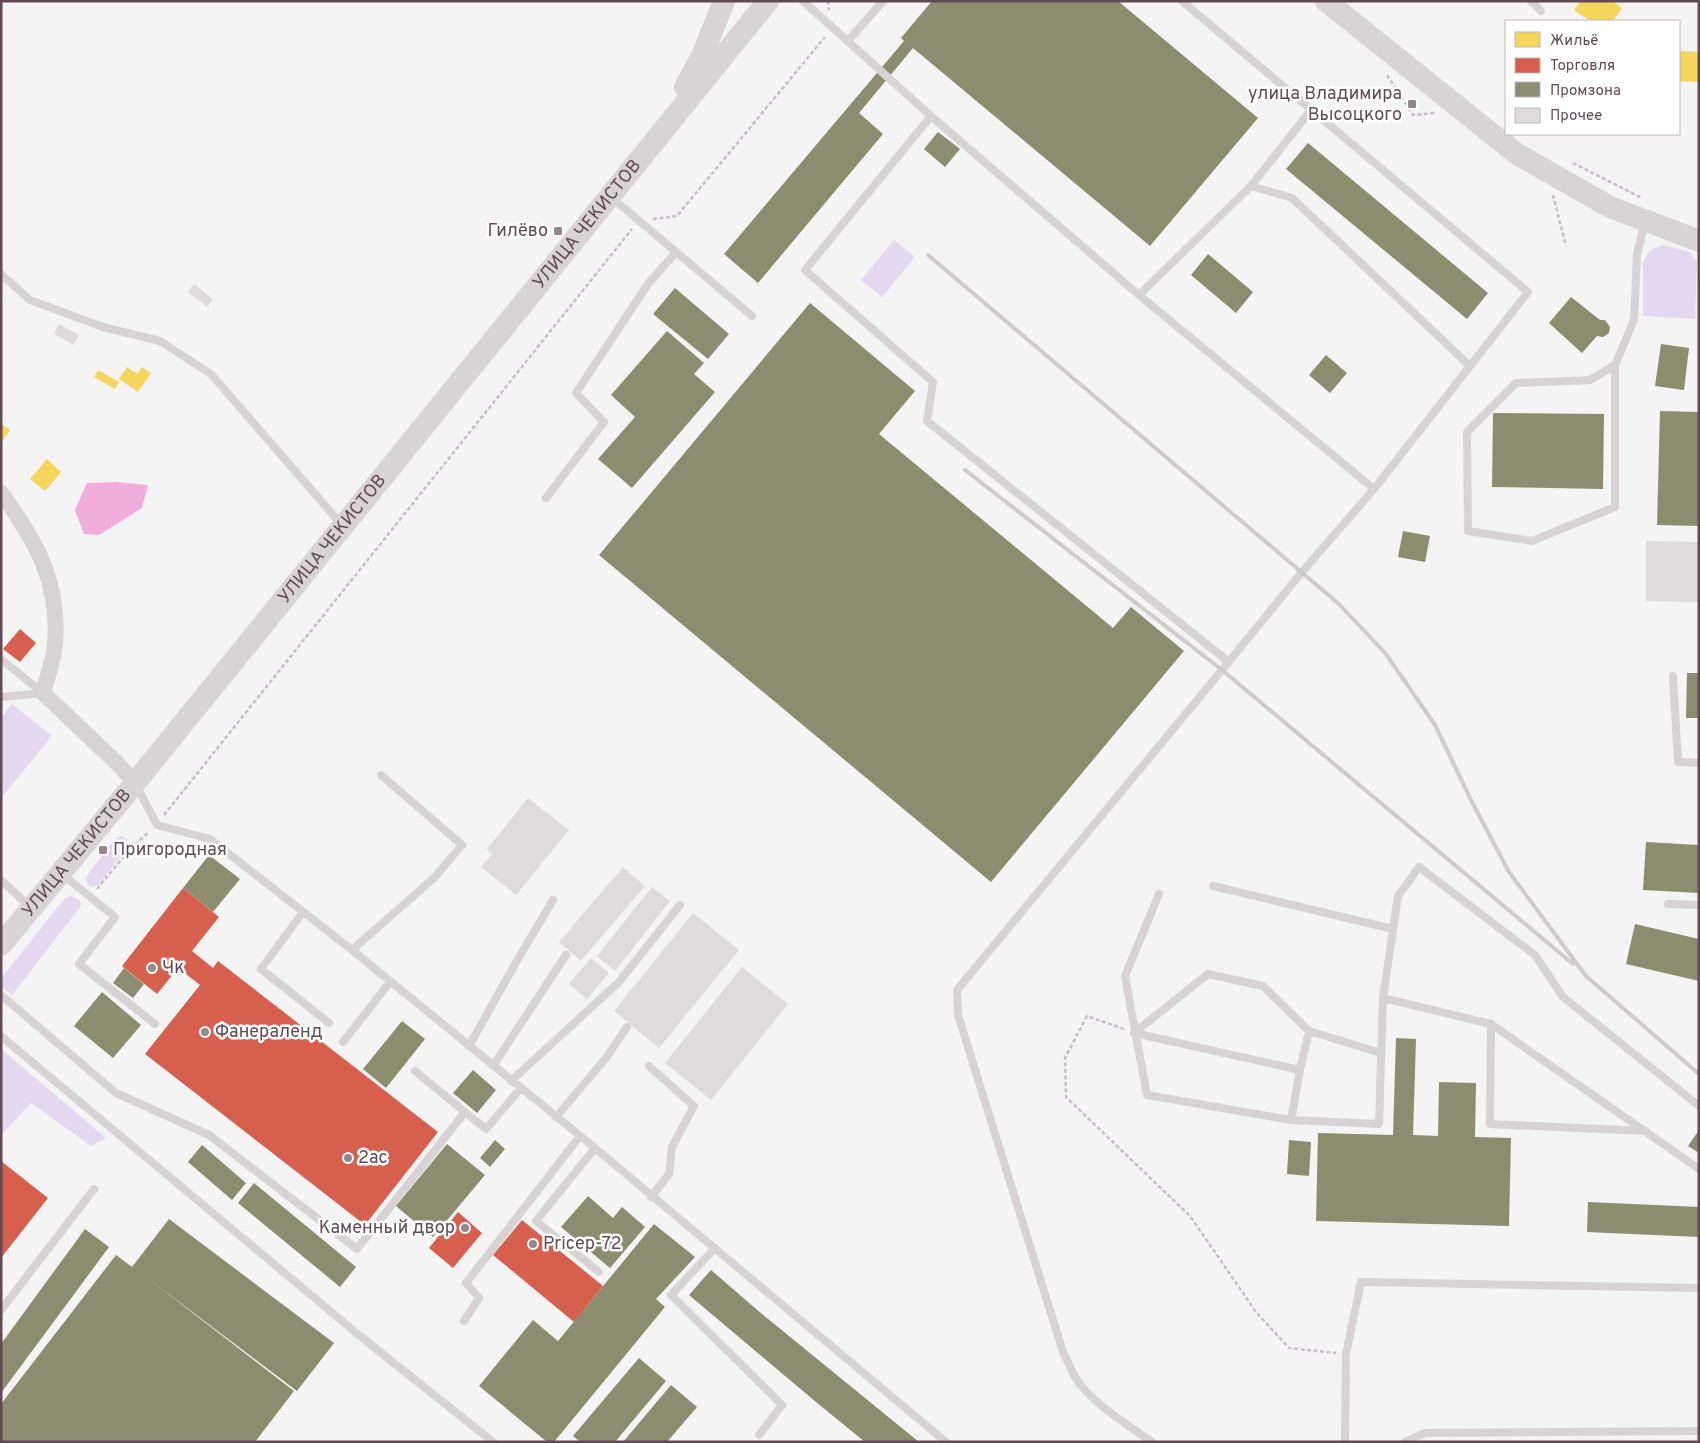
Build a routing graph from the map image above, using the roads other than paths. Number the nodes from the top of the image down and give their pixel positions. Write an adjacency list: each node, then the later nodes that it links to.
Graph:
1 (724, 1): 12 (main road)
2 (768, 1): 12 (main road)
3 (803, 1): 9 (lane)
4 (883, 1): 9 (lane)
5 (1182, 1): 10 (lane)
6 (1326, 1): 15 (main road)
7 (1531, 1): 8 (lane)
8 (1541, 11)
9 (848, 41): 11 (lane)
10 (1311, 110): 13 (lane); 22 (lane)
11 (931, 116): 19 (lane); 28 (lane)
12 (661, 132): 14 (main road, УЛИЦА ЧЕКИСТОВ)
13 (1251, 186): 19 (lane); 22 (lane)
14 (610, 196): 17 (lane); 26 (main road, УЛИЦА ЧЕКИСТОВ)
15 (1646, 221): 16 (main road); 21 (lane)
16 (1699, 241)
17 (676, 252): 20 (lane); 25 (lane)
18 (1, 274): 26 (lane)
19 (1139, 295): 23 (lane)
20 (752, 316)
21 (1615, 365): 21 (lane)
22 (1470, 366): 23 (lane)
23 (1374, 489): 28 (lane)
24 (1, 493): 30 (street)
25 (546, 498)
26 (343, 525): 34 (main road, УЛИЦА ЧЕКИСТОВ)
27 (1, 659): 30 (lane)
28 (1229, 662): 87 (lane)
29 (1673, 676): 32 (lane)
30 (43, 693): 31 (lane); 34 (street)
31 (1, 697)
32 (1699, 763)
33 (381, 775): 47 (lane)
34 (135, 783): 35 (main road, УЛИЦА ЧЕКИСТОВ); 44 (lane)
35 (61, 872): 43 (main road, УЛИЦА ЧЕКИСТОВ); 53 (lane)
36 (1, 880): 43 (lane)
37 (1214, 886): 45 (lane)
38 (1159, 894): 57 (lane)
39 (553, 900): 60 (lane)
40 (1668, 904): 42 (lane)
41 (680, 905): 66 (lane)
42 (1699, 905)
43 (31, 909): 46 (main road, УЛИЦА ЧЕКИСТОВ)
44 (303, 912): 47 (lane); 52 (lane)
45 (1394, 929): 51 (lane); 68 (lane)
46 (1, 946)
47 (352, 950): 49 (lane)
48 (566, 955): 62 (lane)
49 (390, 982): 59 (lane); 60 (lane)
50 (1, 995): 69 (lane)
51 (1383, 998): 54 (lane); 61 (lane)
52 (328, 1023)
53 (155, 1024)
54 (1491, 1024): 72 (lane); 72 (lane)
55 (627, 1027): 70 (lane)
56 (1309, 1031): 57 (lane); 61 (lane); 64 (lane)
57 (1134, 1033): 64 (lane); 71 (lane)
58 (1, 1036): 86 (lane)
59 (343, 1042)
60 (469, 1046): 62 (lane)
61 (1380, 1053): 71 (lane)
62 (493, 1066): 66 (lane)
63 (649, 1066): 77 (lane)
64 (1300, 1070): 71 (lane)
65 (415, 1071): 69 (lane)
66 (511, 1081): 67 (lane)
67 (521, 1088): 69 (lane); 70 (lane)
68 (1699, 1106)
69 (465, 1112)
70 (556, 1117): 73 (lane)
71 (1291, 1120)
72 (1646, 1132): 75 (lane)
73 (580, 1136): 74 (lane); 82 (lane)
74 (595, 1148): 77 (lane); 79 (lane)
75 (1699, 1169)
76 (94, 1189): 81 (lane)
77 (651, 1197): 78 (lane)
78 (715, 1248): 84 (lane); 85 (lane)
79 (599, 1272)
80 (1699, 1288): 88 (lane)
81 (1, 1310)
82 (464, 1321)
83 (1699, 1431): 89 (lane)
84 (759, 1435)
85 (943, 1441)
86 (493, 1442)
87 (1152, 1442)
88 (1344, 1442)
89 (1405, 1442)

